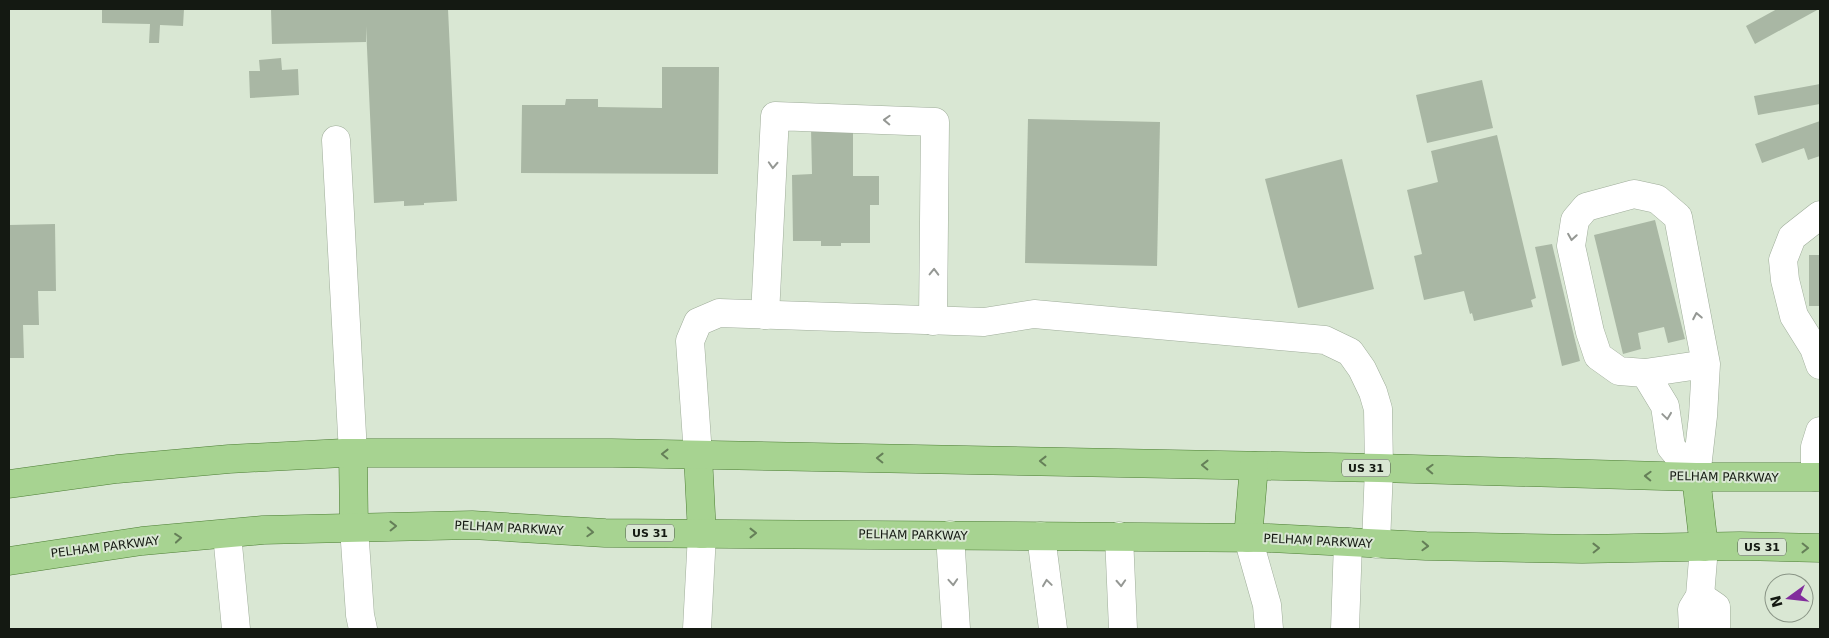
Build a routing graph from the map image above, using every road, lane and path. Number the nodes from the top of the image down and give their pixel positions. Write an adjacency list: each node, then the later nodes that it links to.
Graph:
1 (336, 140): 9 (street)
2 (1820, 215): 6 (street)
3 (765, 315): 4 (street); 4 (street, one-way to 3); 10 (street)
4 (934, 320): 12 (street)
5 (1706, 364): 7 (street); 7 (street, one-way to 7); 13 (street)
6 (1820, 364)
7 (1645, 373): 13 (street, one-way to 13)
8 (1820, 431): 14 (street)
9 (353, 453): 10 (main road, PELHAM PARKWAY / US 31, one-way to 9); 15 (main road, PELHAM PARKWAY / US 31); 16 (main road)
10 (698, 455): 11 (main road, PELHAM PARKWAY / US 31, one-way to 10); 18 (main road)
11 (1254, 466): 12 (main road, PELHAM PARKWAY / US 31); 22 (main road)
12 (1379, 468): 13 (main road, PELHAM PARKWAY / US 31, one-way to 12); 24 (street)
13 (1696, 477): 14 (main road, PELHAM PARKWAY / US 31); 25 (main road)
14 (1818, 477)
15 (9, 484)
16 (354, 527): 17 (main road, PELHAM PARKWAY / US 31); 18 (main road, PELHAM PARKWAY / US 31, one-way to 18); 30 (street)
17 (227, 534): 27 (main road, PELHAM PARKWAY / US 31, one-way to 17); 29 (street)
18 (702, 534): 19 (main road, PELHAM PARKWAY / US 31, one-way to 19); 31 (street)
19 (950, 536): 20 (main road, PELHAM PARKWAY / US 31); 32 (street, one-way to 32)
20 (1040, 536): 21 (main road, PELHAM PARKWAY / US 31); 33 (street, one-way to 20)
21 (1119, 536): 22 (main road, PELHAM PARKWAY / US 31); 34 (street, one-way to 34)
22 (1248, 538): 23 (main road, PELHAM PARKWAY / US 31); 35 (street)
23 (1348, 542): 24 (main road, PELHAM PARKWAY / US 31); 36 (street)
24 (1376, 544): 25 (main road, PELHAM PARKWAY / US 31, one-way to 25)
25 (1704, 547): 26 (main road, PELHAM PARKWAY / US 31, one-way to 26); 28 (street)
26 (1820, 548)
27 (9, 561)
28 (1700, 596): 37 (street); 38 (street)
29 (236, 629)
30 (363, 629)
31 (697, 629)
32 (956, 629)
33 (1053, 629)
34 (1123, 629)
35 (1269, 629)
36 (1345, 629)
37 (1692, 629)
38 (1716, 629)

